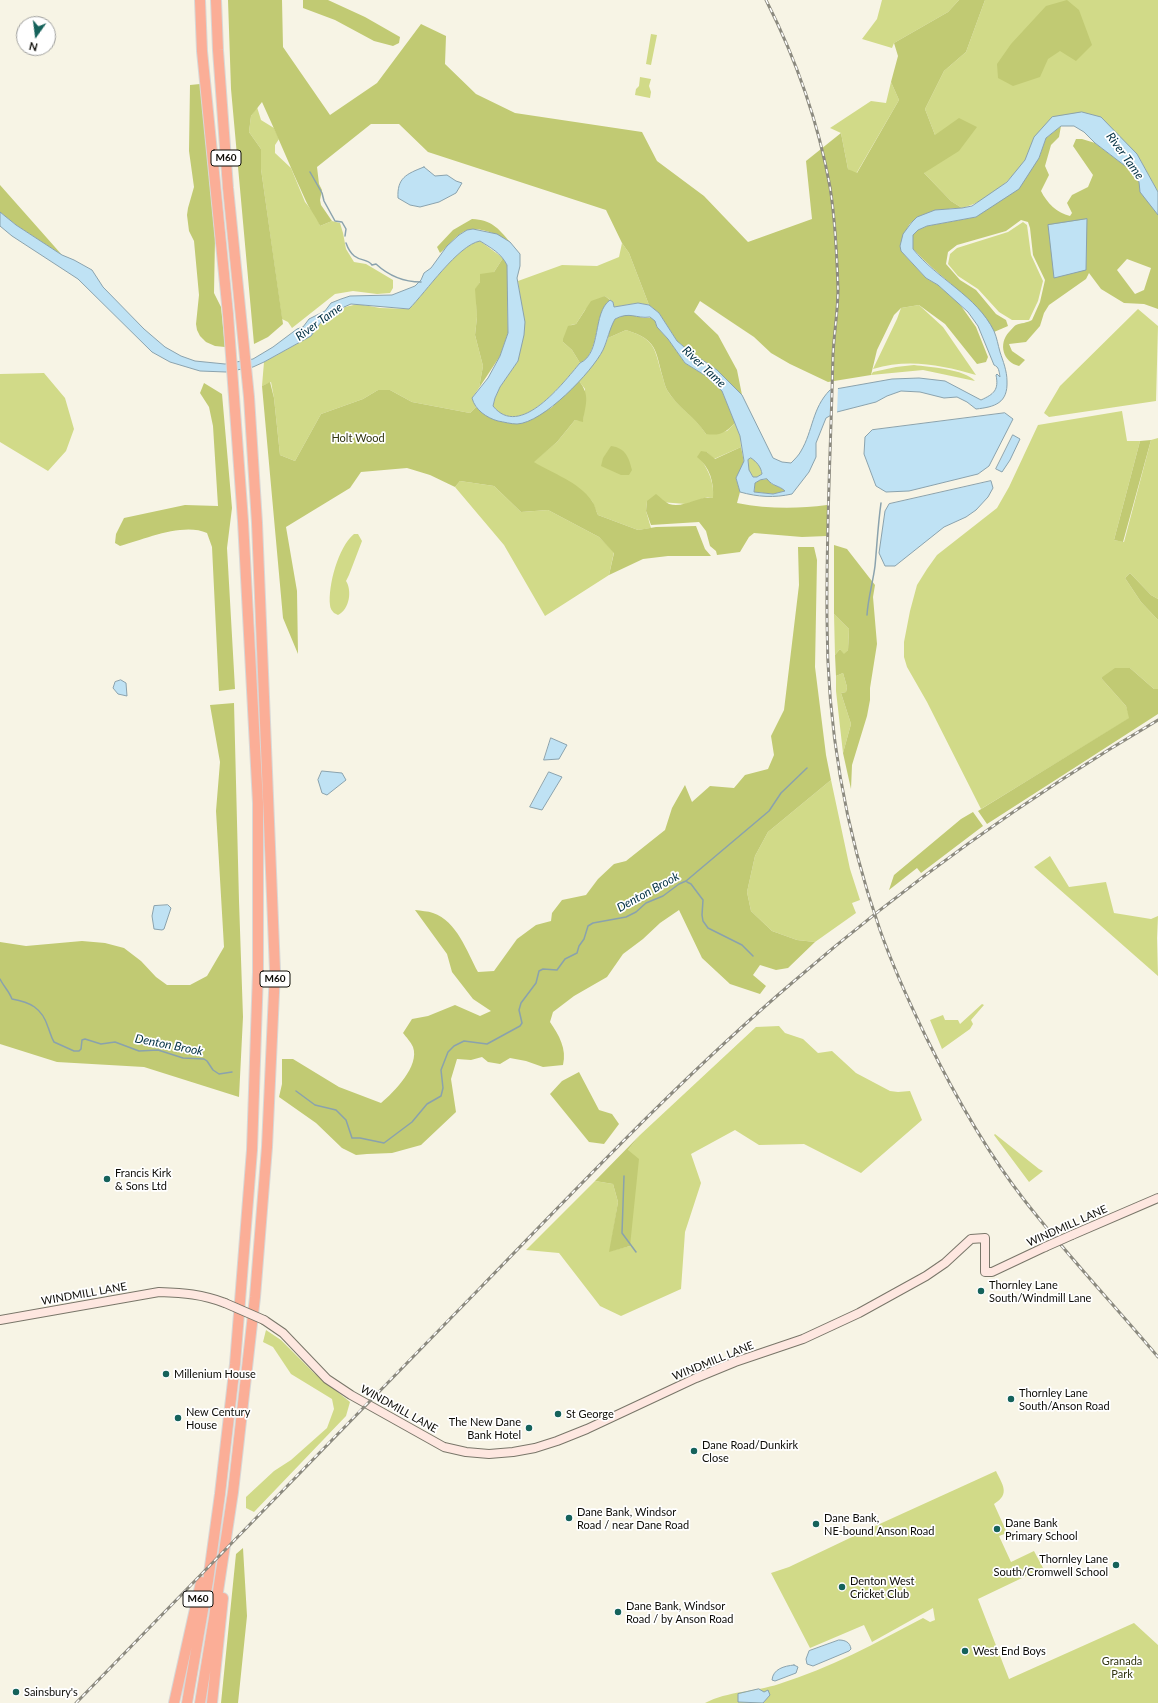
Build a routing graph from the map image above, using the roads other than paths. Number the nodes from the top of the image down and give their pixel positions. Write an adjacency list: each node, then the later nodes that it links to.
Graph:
1 (200, 0): 5 (highway, M60)
2 (216, 0): 6 (highway, M60)
3 (1158, 1198): 4 (street, WINDMILL LANE, bridge)
4 (0, 1320)
5 (220, 1494): 7 (highway, M60); 8 (highway, M60)
6 (224, 1558): 9 (highway, M60); 10 (highway, M60)
7 (174, 1703)
8 (187, 1703)
9 (200, 1703)
10 (212, 1703)

